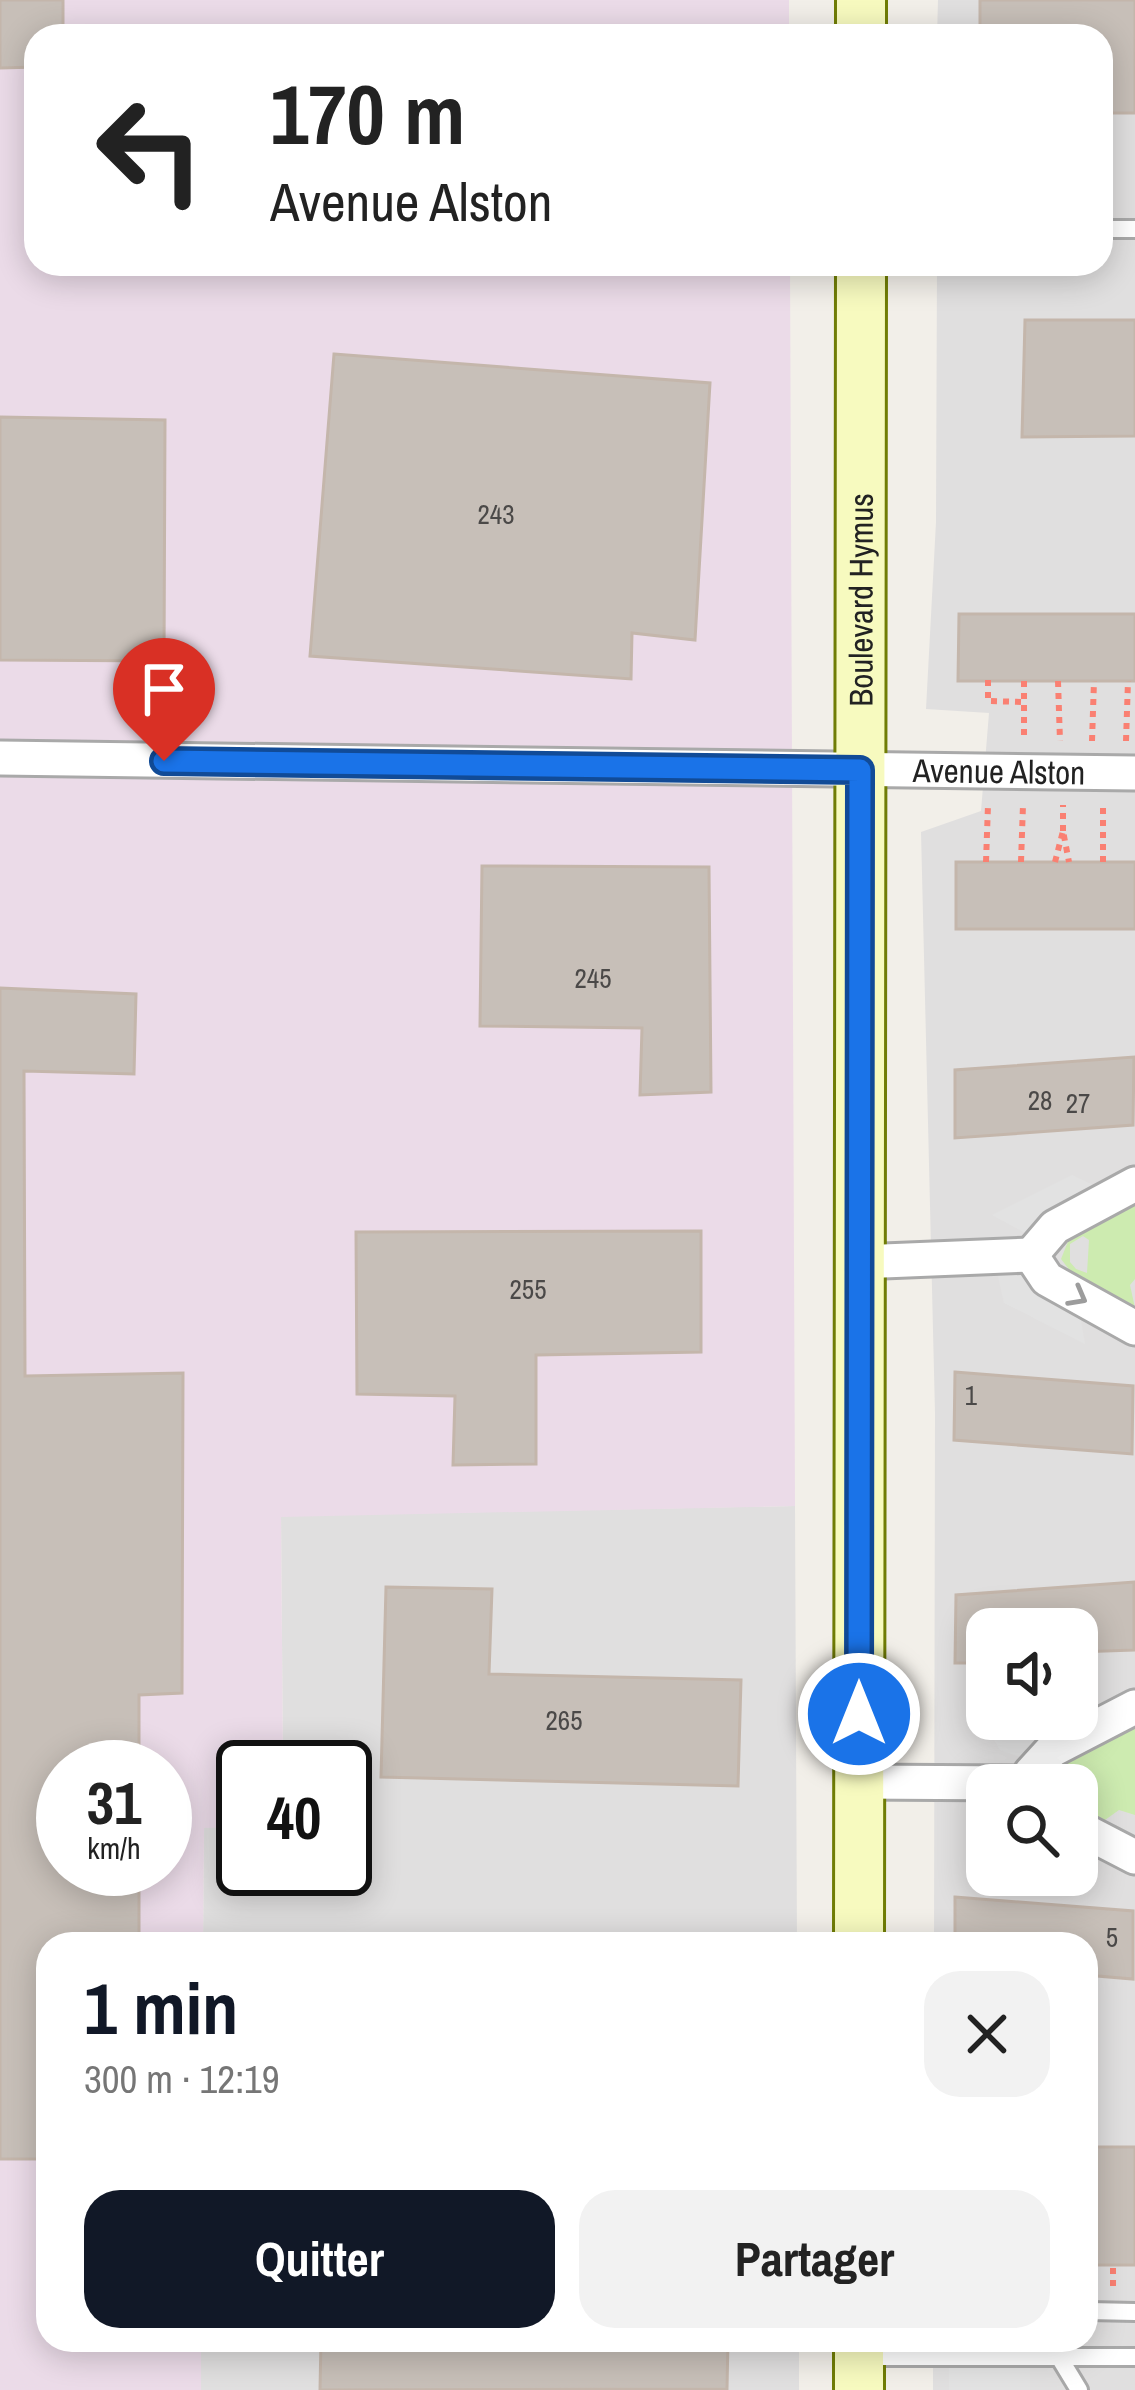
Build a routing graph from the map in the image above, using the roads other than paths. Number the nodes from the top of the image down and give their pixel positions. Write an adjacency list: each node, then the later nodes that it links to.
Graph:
1 (860, 276): 4 (street, Boulevard Hymus)
2 (0, 758): 4 (street, Avenue Alston)
3 (1131, 759): 4 (street, Avenue Alston)
4 (860, 770): 7 (street, Boulevard Hymus)
5 (1135, 1184): 6 (street)
6 (1031, 1255): 7 (street); 8 (street, one-way to 8)
7 (860, 1262): 11 (street, Boulevard Hymus)
8 (1135, 1328)
9 (1135, 1707): 10 (street)
10 (1039, 1764)
11 (859, 1782): 12 (street); 15 (street, Boulevard Hymus)
12 (966, 1783)
13 (1098, 1838): 14 (street)
14 (1135, 1856)
15 (859, 1932)
16 (1098, 2311): 17 (lane)
17 (1135, 2312)
18 (1062, 2352): 19 (lane)
19 (1059, 2357): 20 (lane); 21 (lane); 22 (lane)
20 (1135, 2357)
21 (859, 2362)
22 (1079, 2390)

